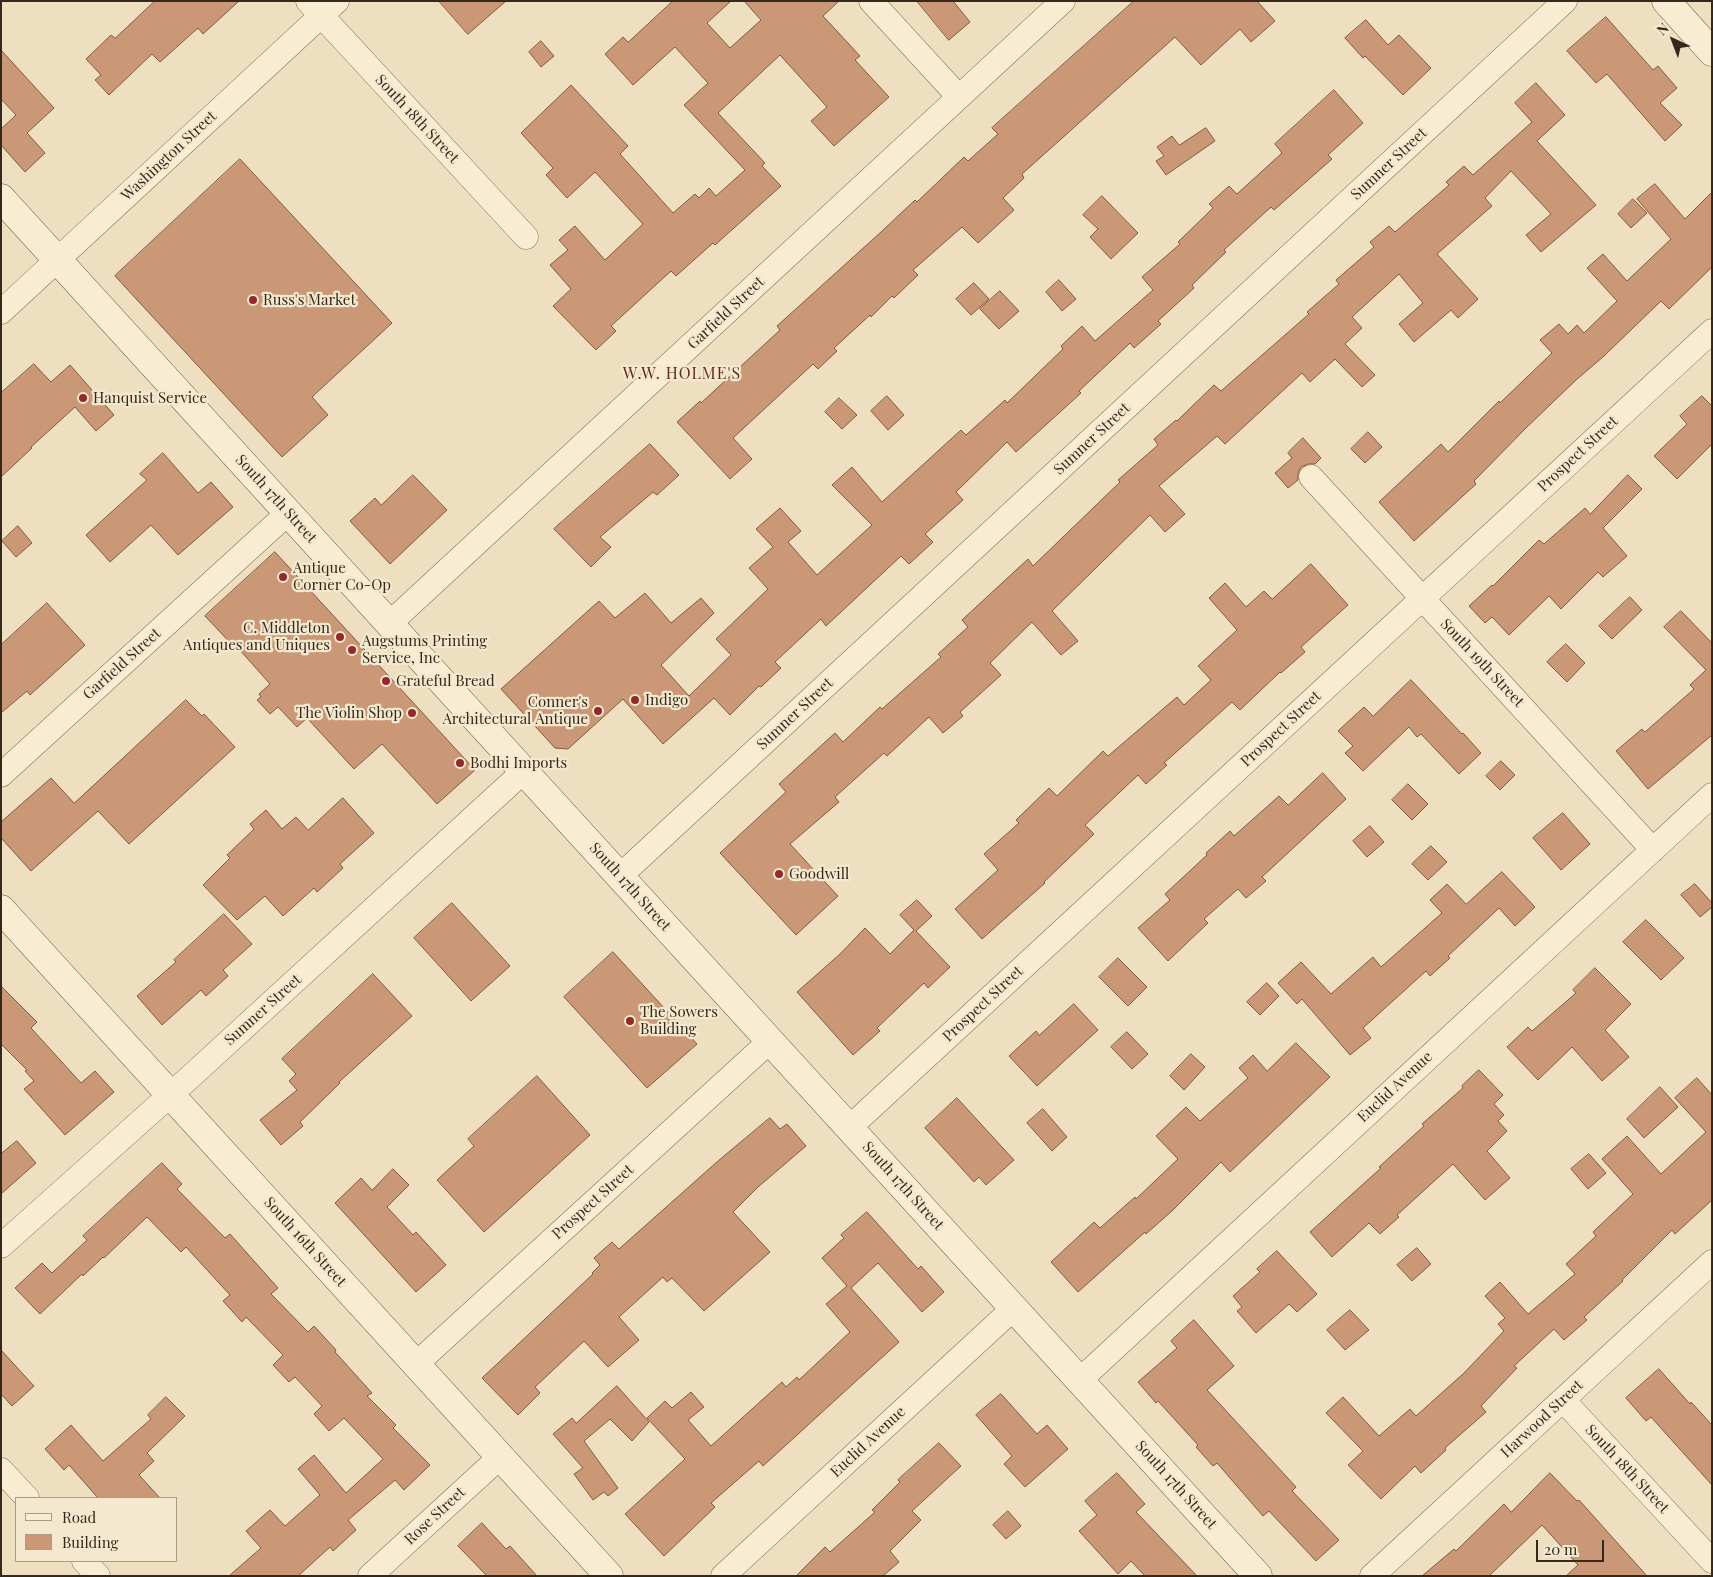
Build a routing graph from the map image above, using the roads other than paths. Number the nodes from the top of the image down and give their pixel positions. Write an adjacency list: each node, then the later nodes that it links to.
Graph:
1 (871, 1): 7 (street)
2 (1063, 1): 7 (street, Garfield Street)
3 (1565, 1): 21 (street, Sumner Street)
4 (1666, 1): 6 (main road)
5 (322, 6): 9 (street, South 18th Street); 10 (street, Washington Street)
6 (1709, 44)
7 (959, 97): 16 (street, Garfield Street)
8 (1, 198): 10 (main road, South 17th Street)
9 (526, 237)
10 (57, 260): 11 (street, Washington Street); 14 (main road, South 17th Street)
11 (1, 312)
12 (1712, 330): 15 (street, Prospect Street)
13 (1311, 477): 15 (street, South 19th Street)
14 (288, 513): 16 (main road, South 17th Street); 18 (street, Garfield Street)
15 (1422, 598): 20 (street, South 19th Street); 25 (street, Prospect Street)
16 (389, 624): 17 (main road, South 17th Street)
17 (524, 771): 21 (main road, South 17th Street); 24 (street, Sumner Street)
18 (1, 775)
19 (1712, 795): 20 (street, Euclid Avenue)
20 (1653, 850): 30 (street, Euclid Avenue)
21 (620, 876): 23 (main road, South 17th Street)
22 (1, 909): 24 (main road, South 16th Street)
23 (770, 1041): 25 (main road, South 17th Street); 29 (street, Prospect Street)
24 (171, 1094): 26 (street, Sumner Street); 29 (main road, South 16th Street)
25 (850, 1128): 28 (main road, South 17th Street)
26 (1, 1246)
27 (1712, 1262): 31 (street, Harwood Street)
28 (1014, 1308): 30 (main road, South 17th Street); 40 (street, Euclid Avenue)
29 (416, 1364): 32 (main road, South 16th Street)
30 (1080, 1380): 41 (main road, South 17th Street)
31 (1563, 1400): 35 (street, South 18th Street); 42 (street, Harwood Street)
32 (500, 1456): 38 (street, Rose Street); 39 (main road, South 16th Street)
33 (1, 1470): 34 (street)
34 (26, 1497)
35 (1712, 1561)
36 (85, 1562): 37 (street)
37 (98, 1576)
38 (370, 1576)
39 (609, 1576)
40 (723, 1576)
41 (1258, 1576)
42 (1372, 1576)

